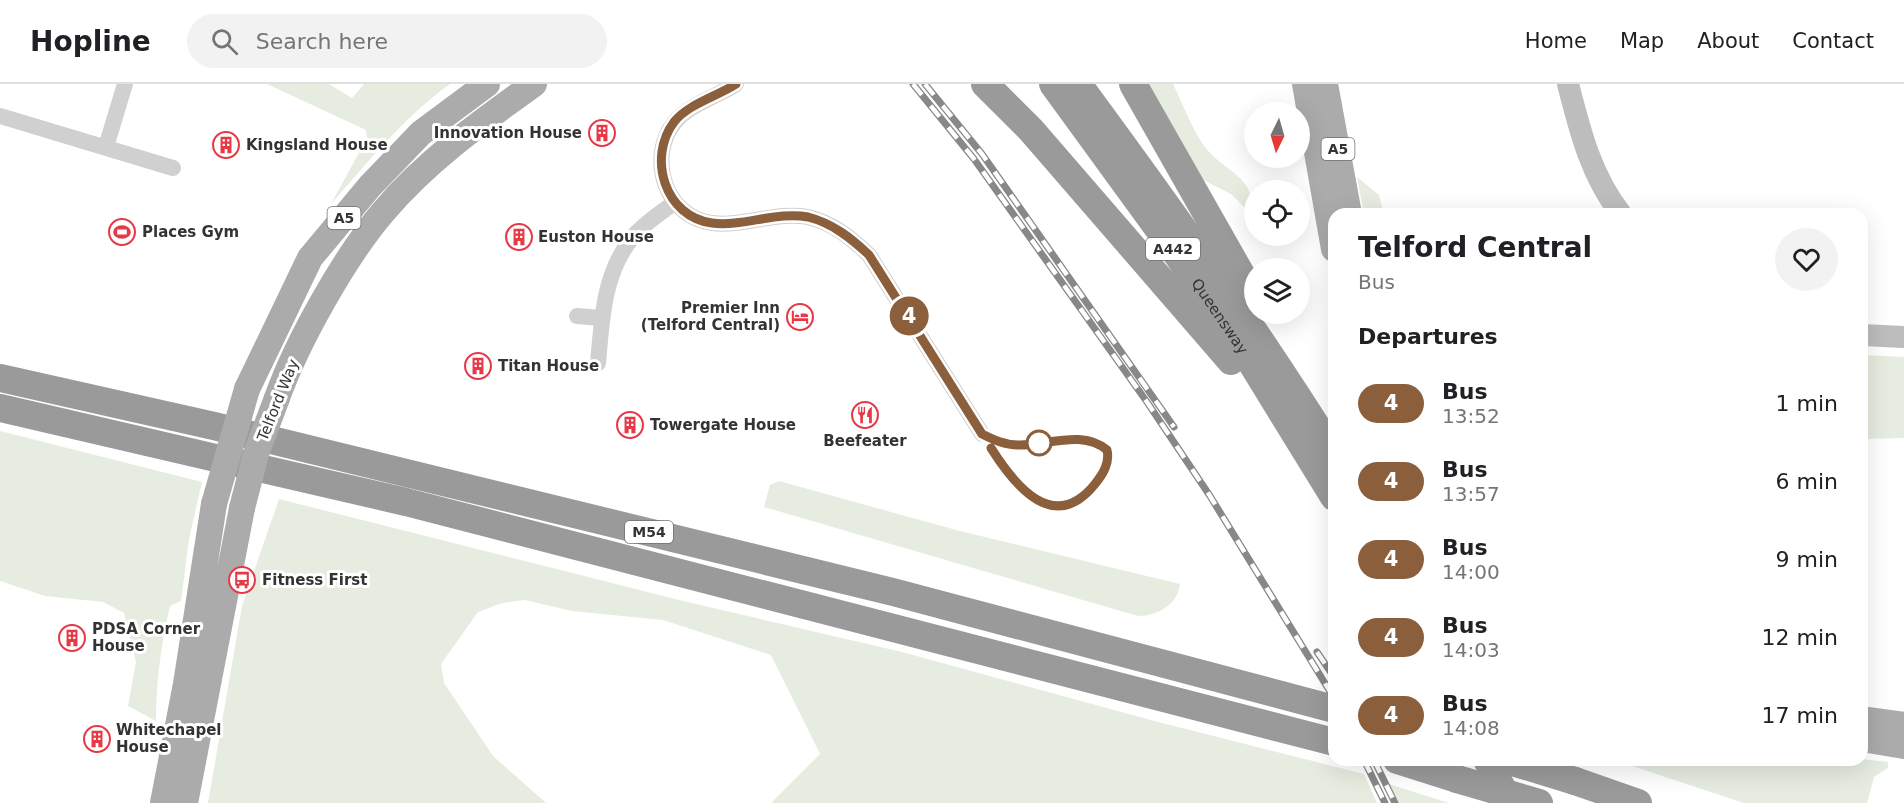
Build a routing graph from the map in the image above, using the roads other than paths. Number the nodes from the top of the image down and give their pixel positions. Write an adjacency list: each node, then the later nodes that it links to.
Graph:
1 (125, 84): 13 (street)
2 (488, 84): 43 (main road, Telford Way / A5, bridge)
3 (534, 84): 44 (main road, Telford Way / A5, bridge)
4 (736, 84): 15 (street)
5 (985, 84): 29 (highway, A442)
6 (1053, 84): 29 (highway, Queensway / A442)
7 (1078, 84): 26 (highway, Queensway / A442)
8 (1133, 84): 19 (highway, A442)
9 (1305, 84): 18 (main road, A5)
10 (1325, 84): 16 (main road, A5)
11 (1568, 84): 17 (street)
12 (0, 116): 13 (street)
13 (106, 147): 14 (street)
14 (173, 168)
15 (675, 202): 21 (street); 30 (street)
16 (1348, 208)
17 (1616, 208)
18 (1328, 215)
19 (1244, 279)
20 (577, 316): 21 (street)
21 (601, 318): 25 (street)
22 (1269, 324): 26 (highway, A442)
23 (1868, 335): 24 (street)
24 (1904, 337)
25 (598, 363)
26 (1281, 370): 31 (highway, Queensway / A442)
27 (0, 378): 33 (highway, M54)
28 (0, 408): 36 (highway, M54)
29 (1286, 420): 32 (highway, Queensway / A442)
30 (982, 434)
31 (1328, 444)
32 (1328, 487)
33 (1328, 707)
34 (1868, 720): 35 (main road)
35 (1904, 725)
36 (1328, 740)
37 (1868, 740): 38 (main road)
38 (1904, 746)
39 (1416, 766): 46 (highway, bridge)
40 (1490, 766): 45 (highway)
41 (1520, 766): 46 (highway)
42 (1526, 766): 47 (highway, bridge)
43 (163, 803)
44 (185, 803)
45 (1510, 803)
46 (1540, 803)
47 (1638, 803)

